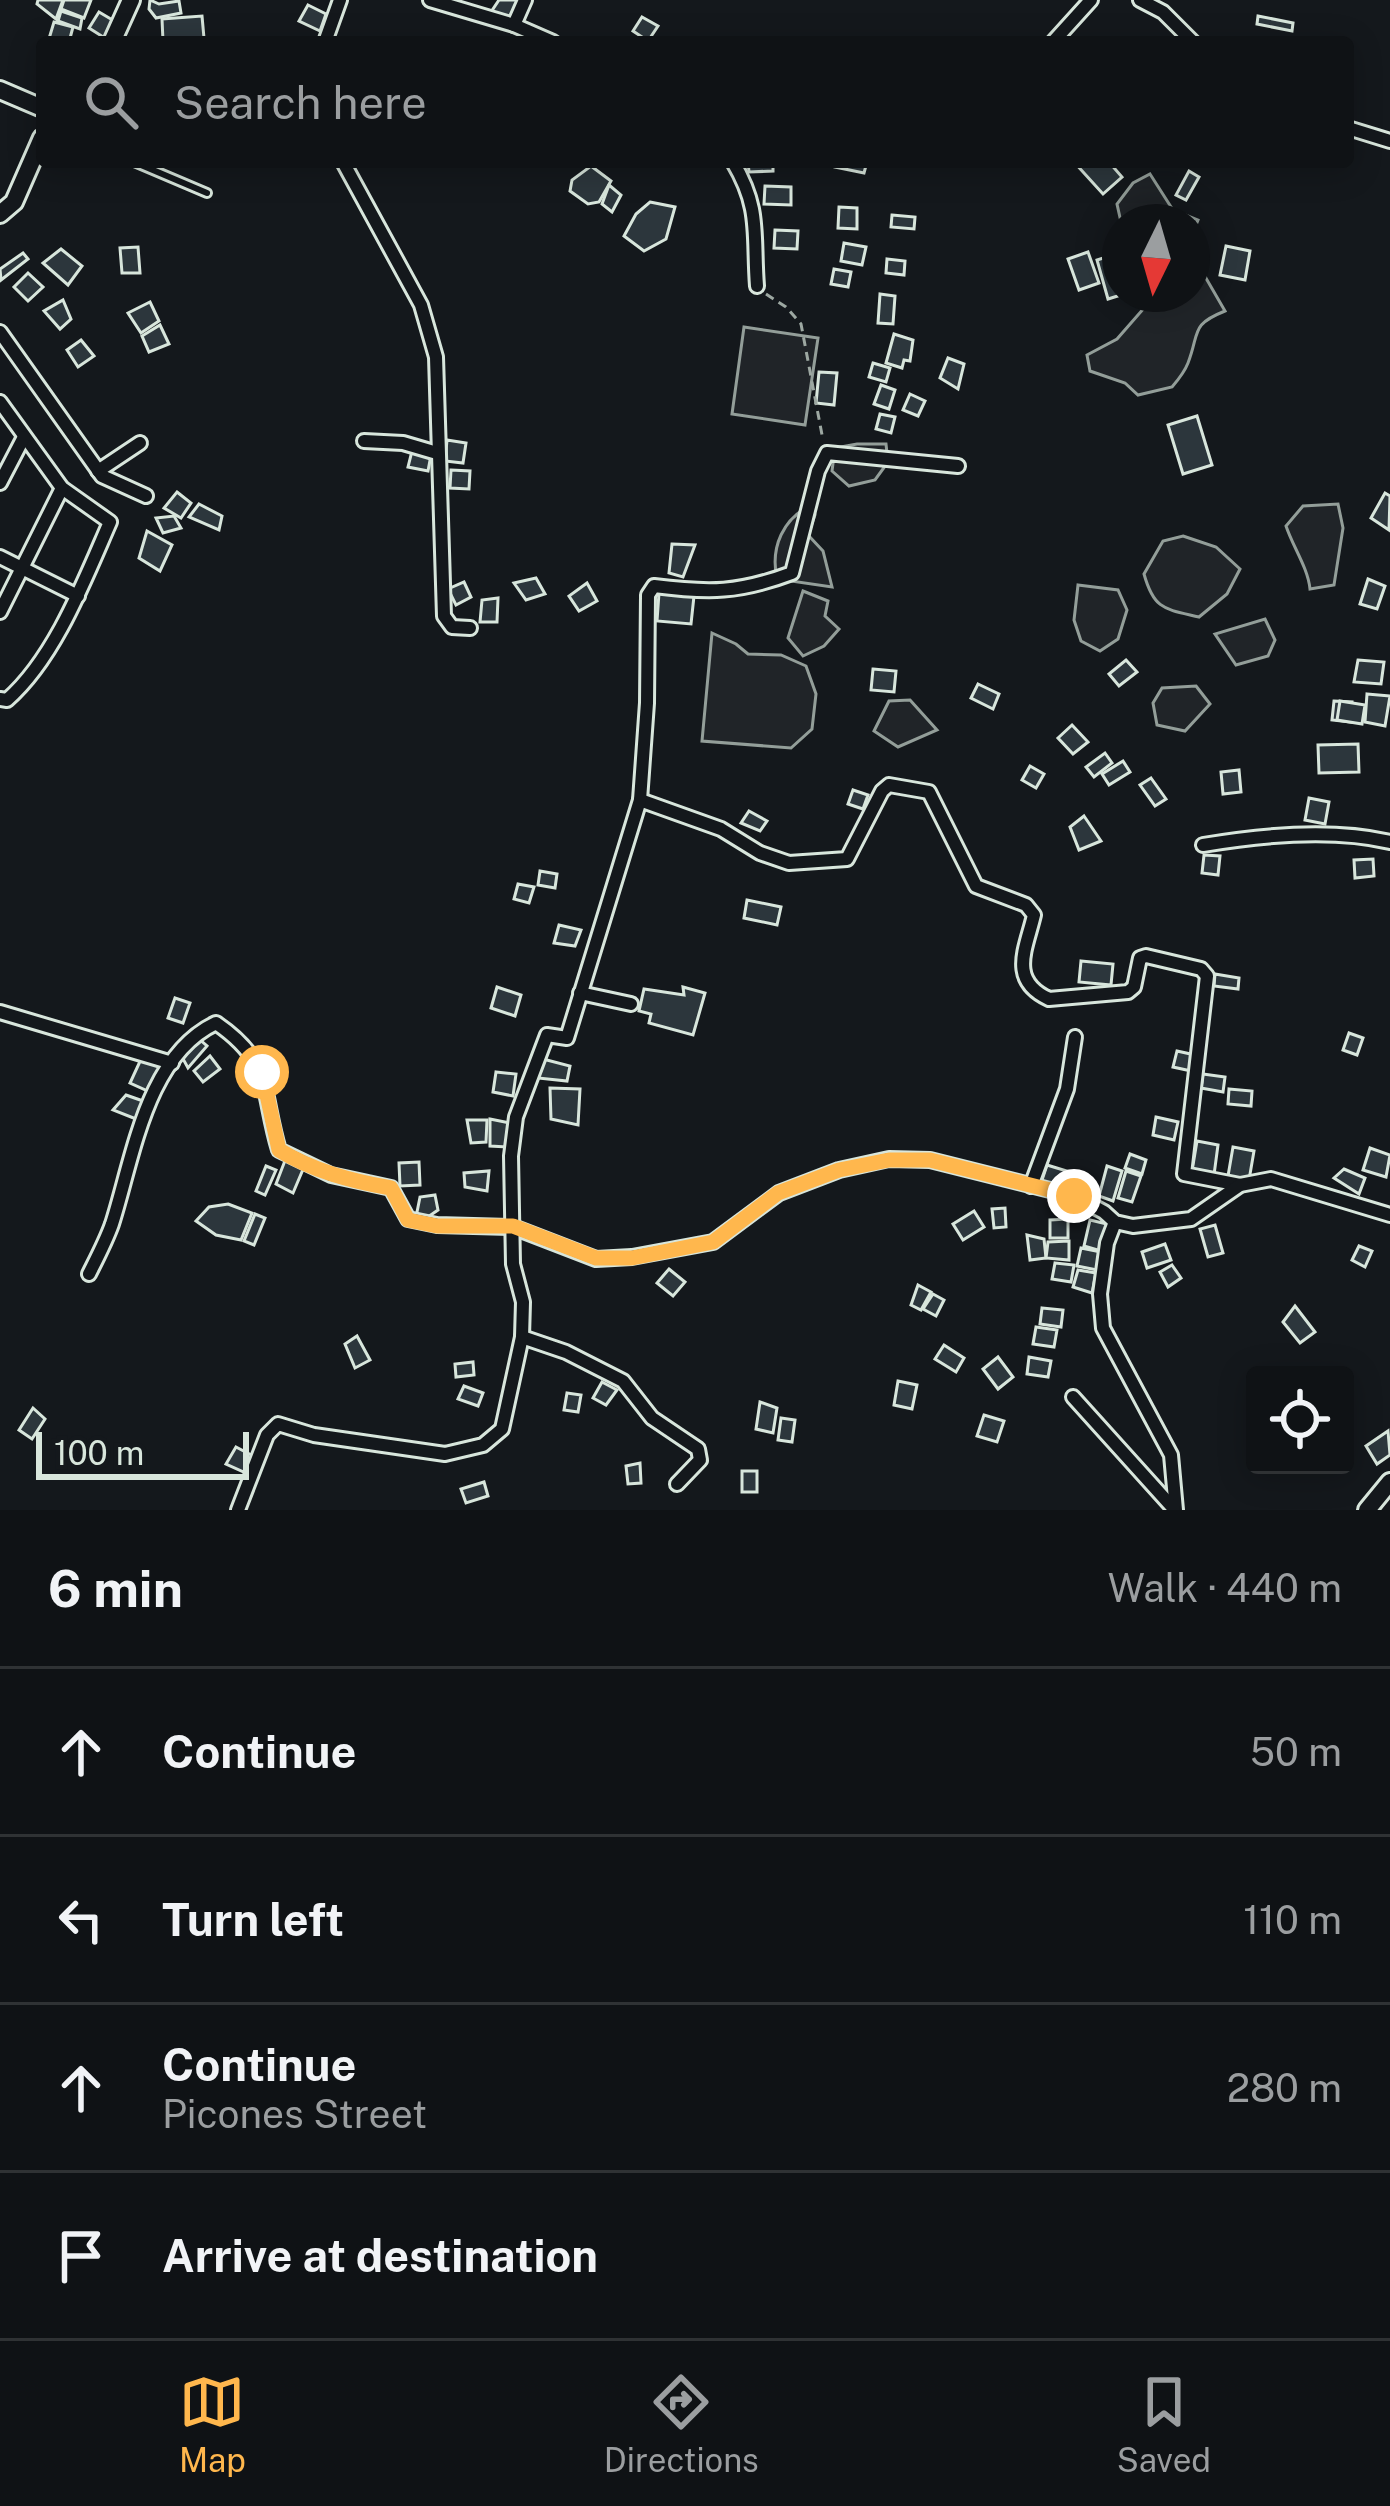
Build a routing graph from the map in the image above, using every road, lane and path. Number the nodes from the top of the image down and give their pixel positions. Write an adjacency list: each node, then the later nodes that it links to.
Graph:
1 (131, 0): 8 (street)
2 (340, 0): 9 (street)
3 (430, 0): 7 (street)
4 (525, 0): 7 (street)
5 (1091, 0): 11 (street)
6 (1140, 0): 12 (street)
7 (514, 25): 10 (street)
8 (115, 36)
9 (327, 36)
10 (539, 36)
11 (1058, 36)
12 (1187, 36)
13 (0, 90): 14 (street)
14 (36, 105)
15 (1354, 130): 16 (street)
16 (1390, 142)
17 (36, 152): 22 (street)
18 (156, 168): 21 (lane)
19 (347, 168): 29 (street)
20 (736, 168): 23 (street)
21 (207, 193)
22 (0, 214)
23 (757, 286): 30 (path)
24 (0, 332): 32 (street)
25 (0, 402): 26 (street)
26 (24, 437): 33 (street); 34 (street)
27 (364, 441): 29 (street)
28 (140, 443): 32 (street)
29 (437, 452): 40 (street)
30 (827, 453): 31 (street); 42 (street)
31 (958, 466)
32 (98, 471): 35 (street)
33 (0, 483)
34 (62, 488): 37 (street); 38 (street)
35 (146, 496)
36 (0, 556): 37 (street)
37 (22, 567): 38 (street); 39 (street)
38 (78, 596): 41 (street)
39 (0, 611)
40 (470, 628)
41 (0, 699)
42 (640, 800): 45 (street); 50 (street)
43 (1390, 842): 44 (street)
44 (1203, 844)
45 (580, 993): 46 (street); 54 (street)
46 (631, 1004)
47 (0, 1012): 49 (street)
48 (1075, 1037): 51 (street)
49 (172, 1063): 54 (street); 55 (street)
50 (1240, 1185): 52 (street); 53 (street)
51 (1031, 1186): 53 (street); 54 (street)
52 (1390, 1215)
53 (1115, 1222): 61 (street)
54 (513, 1226): 56 (street)
55 (89, 1274)
56 (522, 1337): 59 (street); 60 (street)
57 (1072, 1397): 61 (street)
58 (1390, 1483): 62 (street)
59 (677, 1484)
60 (238, 1510)
61 (1175, 1510)
62 (1367, 1510)

